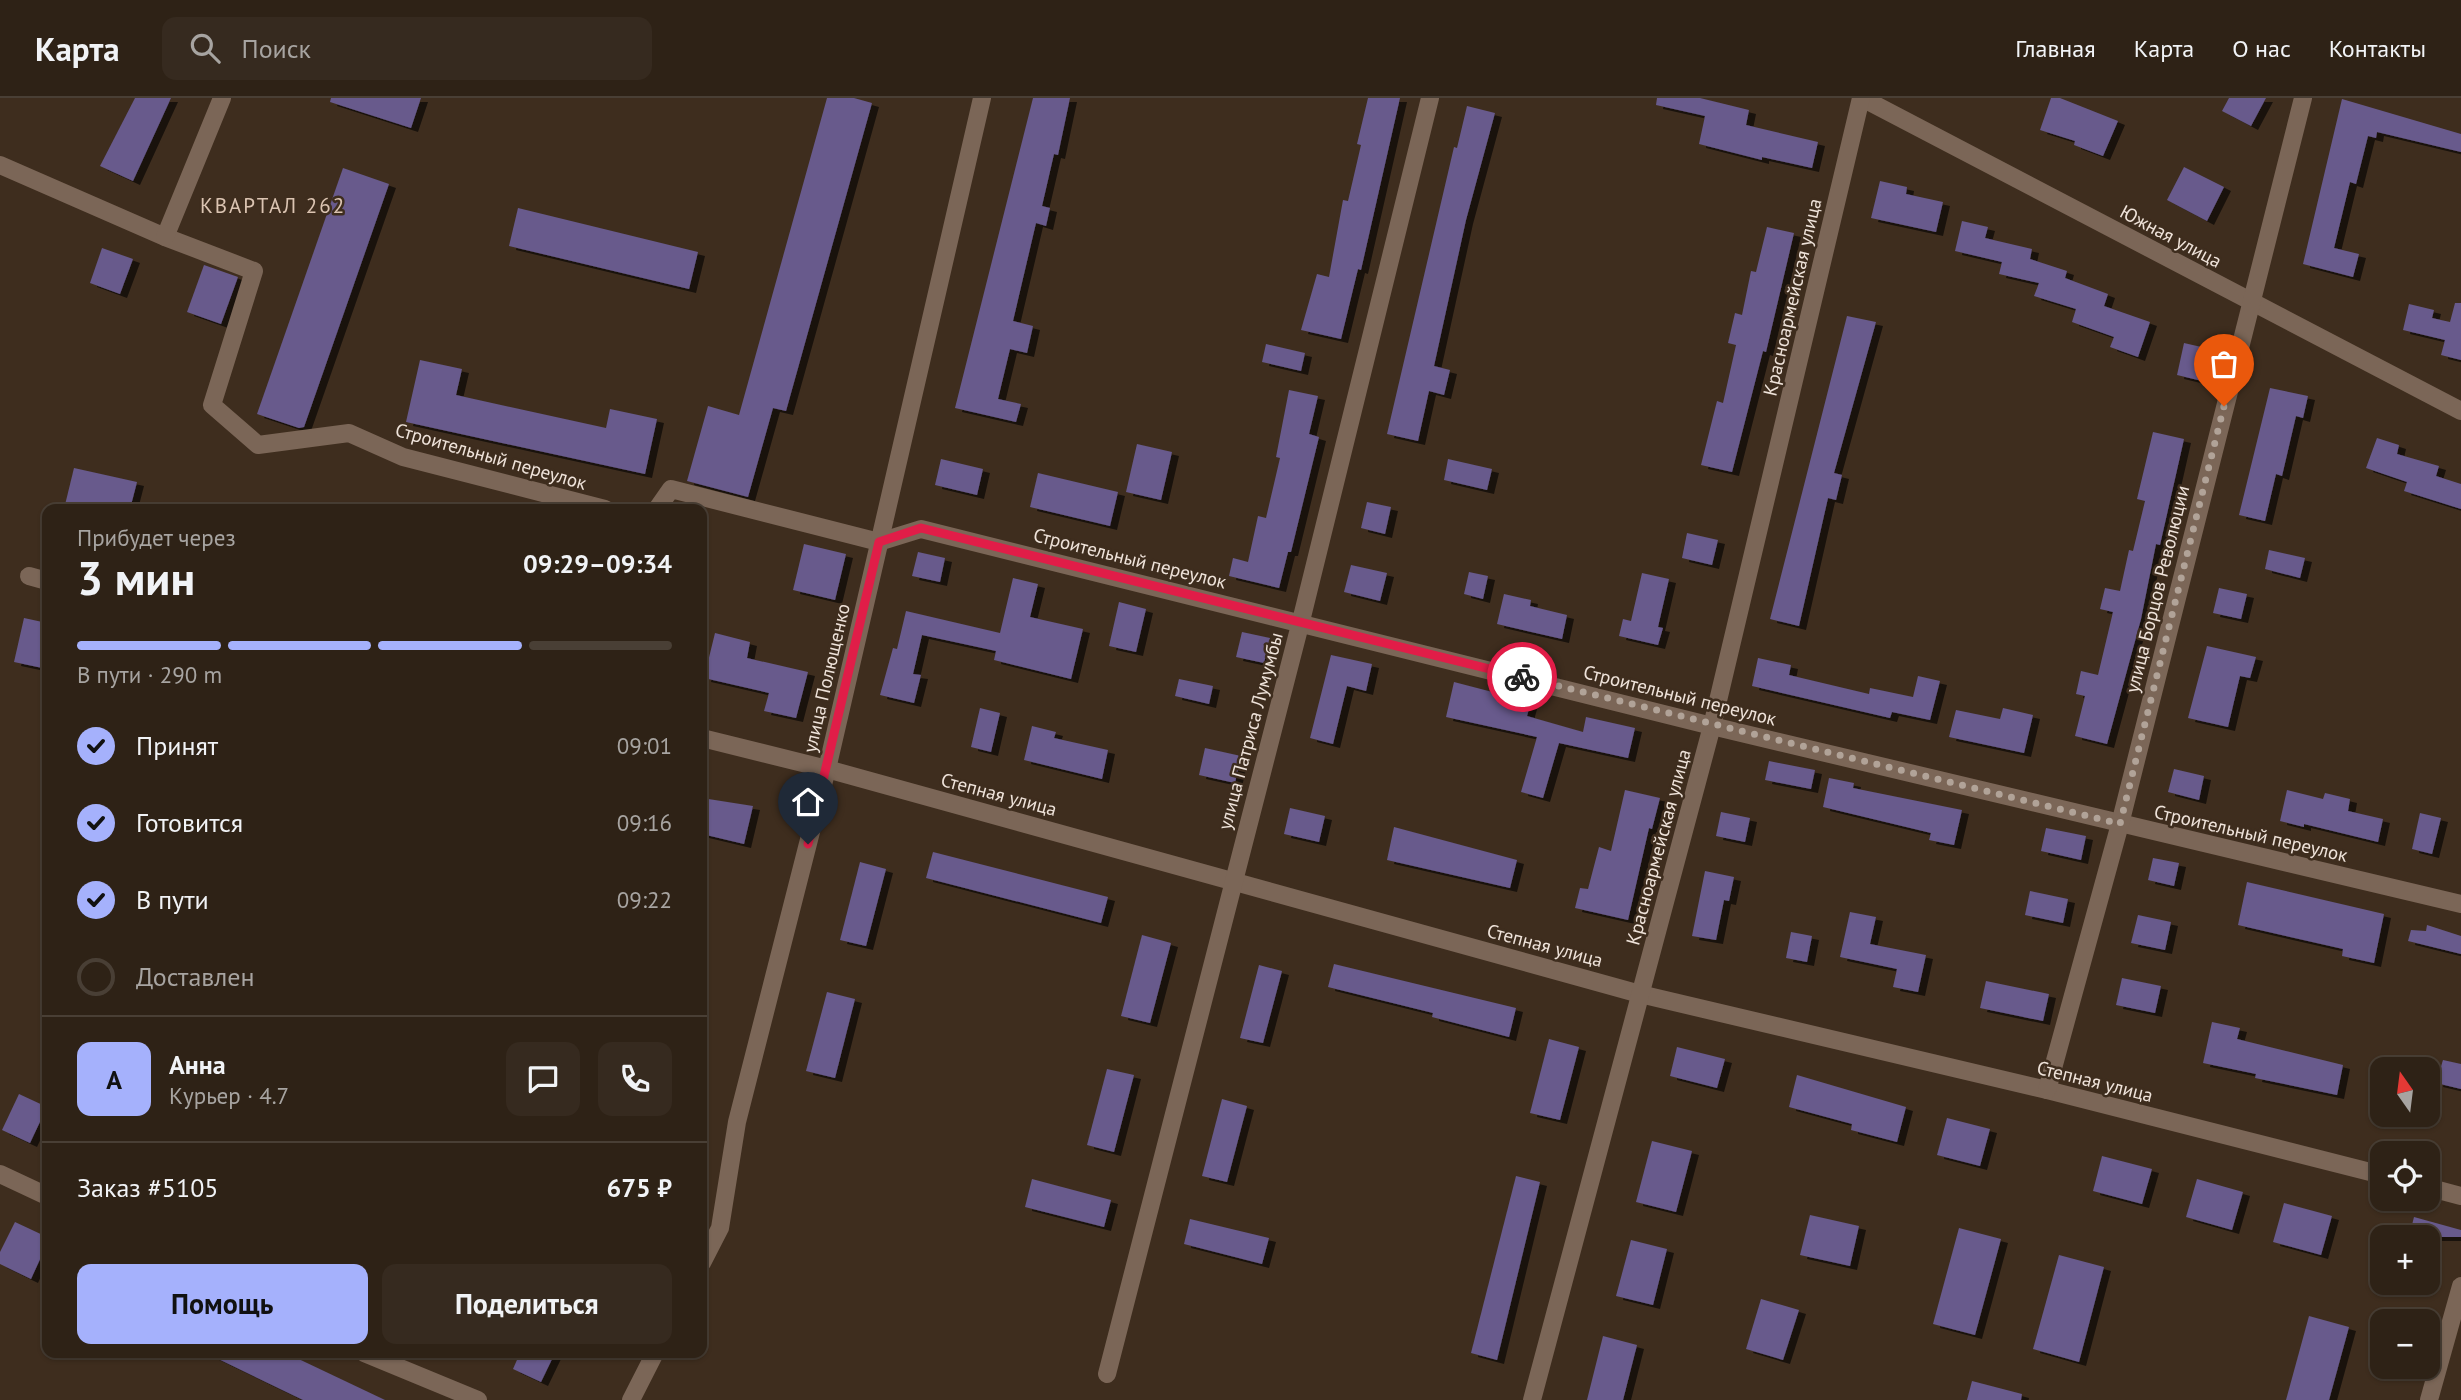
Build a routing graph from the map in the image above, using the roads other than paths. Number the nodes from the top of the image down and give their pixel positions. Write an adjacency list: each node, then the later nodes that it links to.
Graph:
1 (222, 98): 7 (street)
2 (982, 98): 12 (street, улица Полющенко)
3 (1430, 98): 15 (street, улица Патриса Лумумбы)
4 (1862, 98): 8 (street, Южная улица); 16 (street, Красноармейская улица)
5 (2303, 98): 8 (street, улица Борцов Революции)
6 (0, 165): 7 (street, Строительный переулок)
7 (165, 237): 10 (street, Строительный переулок)
8 (2250, 301): 9 (street, Южная улица); 19 (street, улица Борцов Революции)
9 (2461, 411)
10 (586, 504)
11 (660, 504): 12 (street)
12 (879, 542): 15 (street, Строительный переулок); 18 (street, улица Полющенко)
13 (29, 576): 14 (street)
14 (42, 580)
15 (1301, 621): 16 (street, Строительный переулок); 20 (street, улица Патриса Лумумбы)
16 (1712, 726): 19 (street, Строительный переулок); 22 (street, Красноармейская улица)
17 (707, 739): 18 (street, Степная улица)
18 (827, 769): 20 (street, Степная улица); 29 (street, улица Полющенко)
19 (2120, 824): 21 (street, Строительный переулок); 23 (street, улица Борцов Революции)
20 (1232, 880): 22 (street, Степная улица); 33 (street, улица Патриса Лумумбы)
21 (2461, 904)
22 (1640, 993): 23 (street, Степная улица); 36 (street, Красноармейская улица)
23 (2046, 1090): 24 (street, Степная улица)
24 (2370, 1172)
25 (0, 1174): 27 (street)
26 (2440, 1190): 28 (street)
27 (42, 1194)
28 (2461, 1196)
29 (707, 1253)
30 (2461, 1286): 37 (street)
31 (376, 1358): 34 (street)
32 (652, 1358): 35 (street)
33 (1107, 1374)
34 (478, 1400)
35 (631, 1400)
36 (1532, 1400)
37 (2429, 1400)

